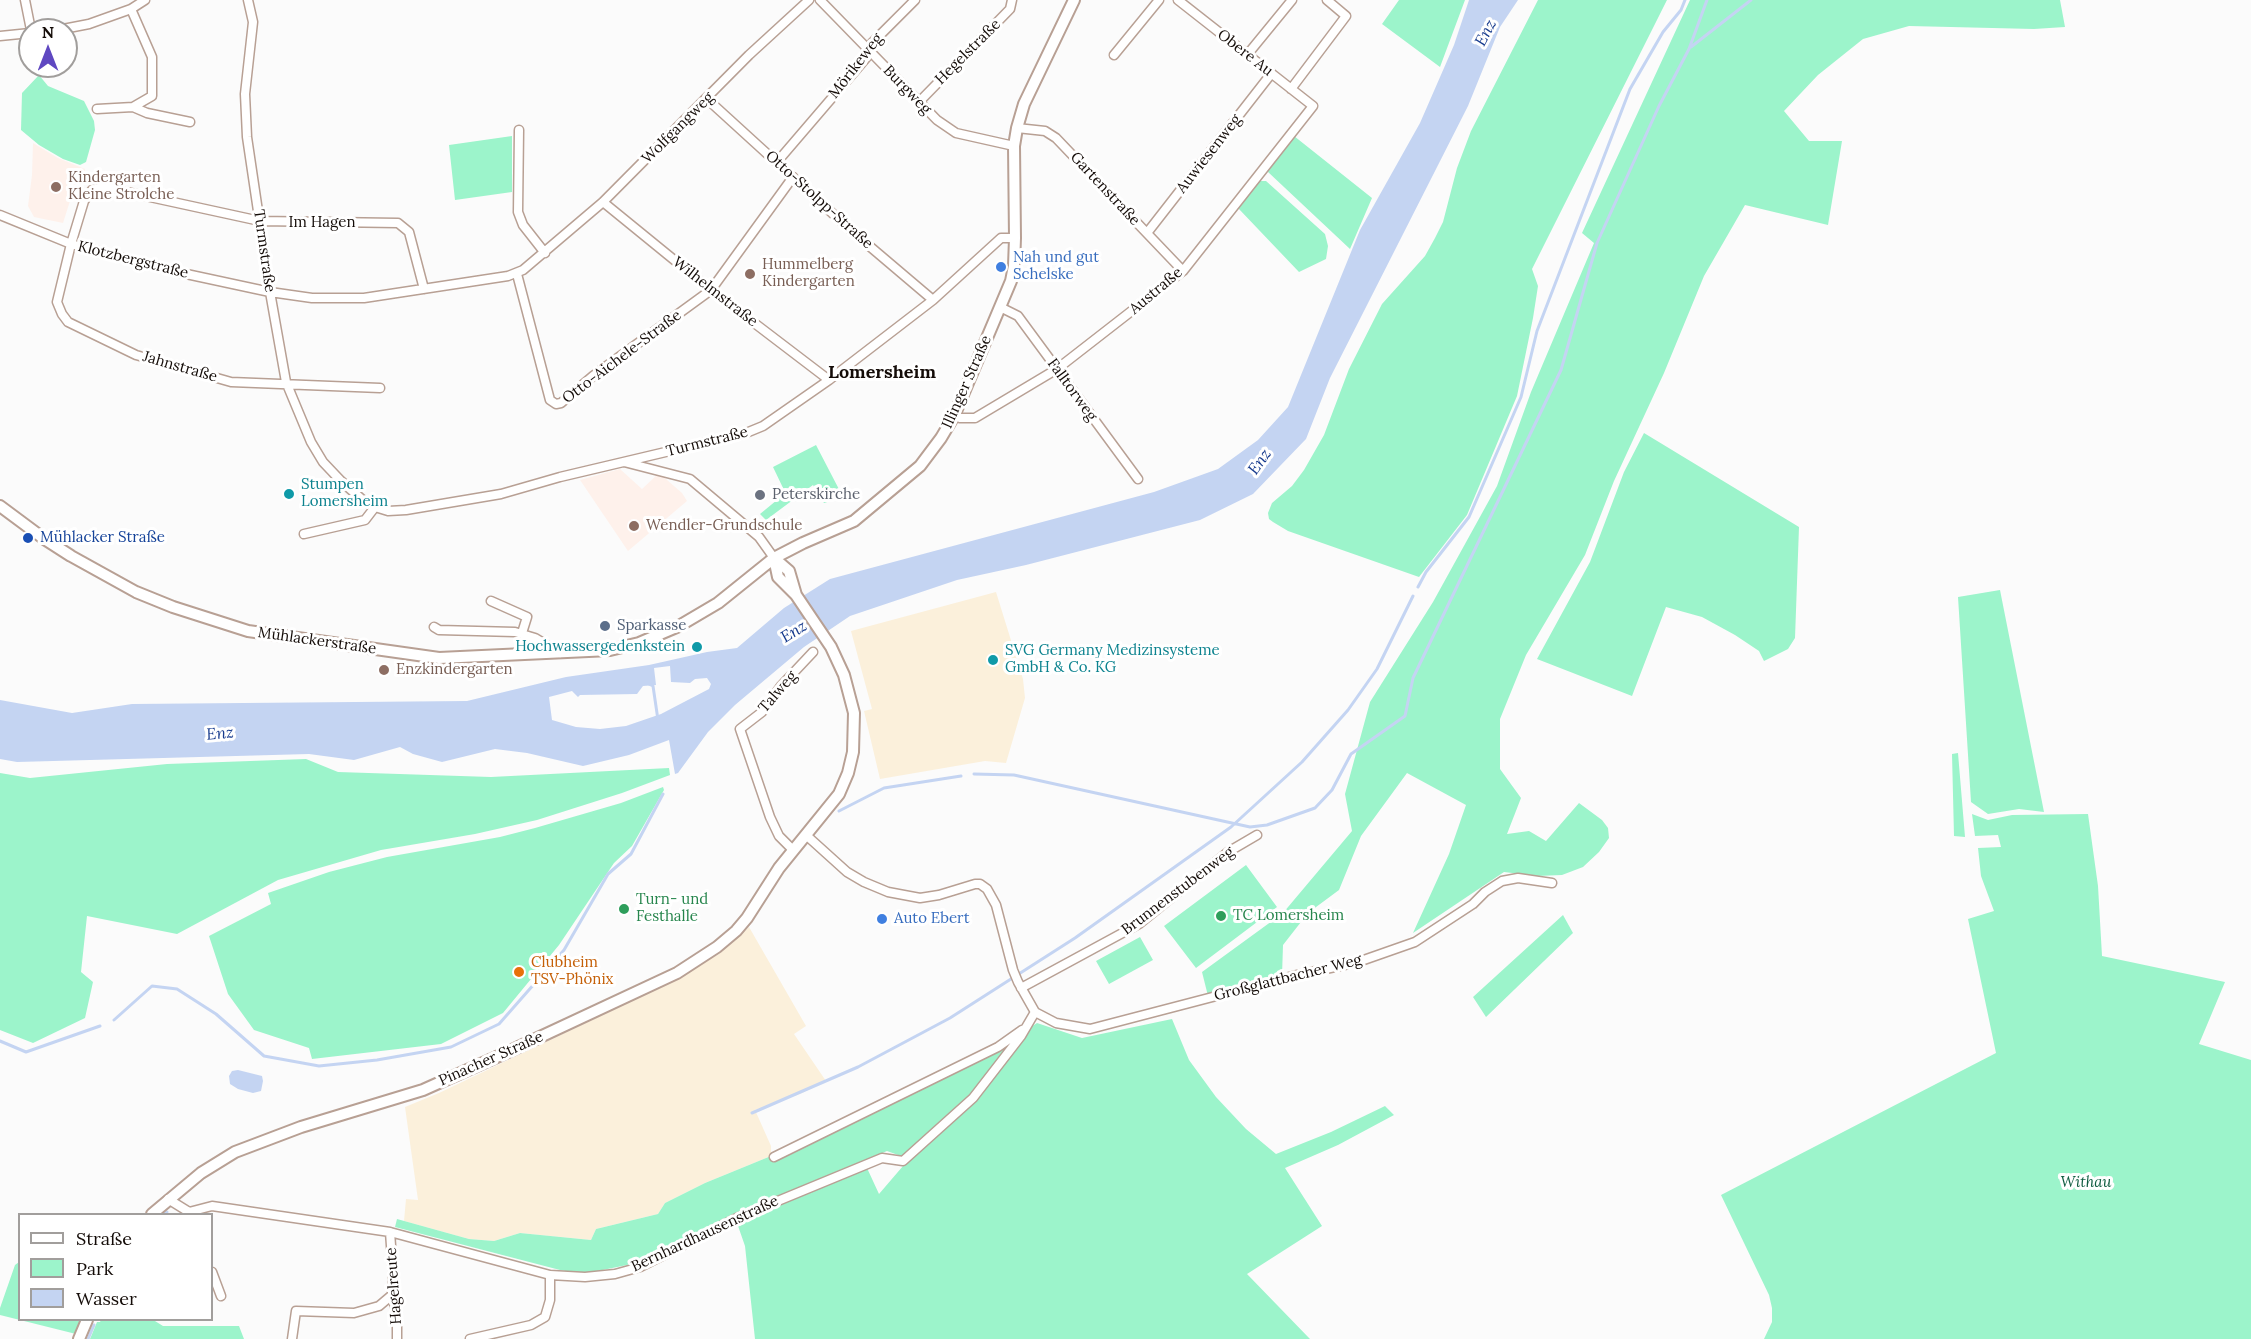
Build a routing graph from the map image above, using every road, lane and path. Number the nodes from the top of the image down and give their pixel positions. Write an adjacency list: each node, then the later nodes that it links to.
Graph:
1 (25, 0): 14 (street)
2 (145, 0): 13 (street)
3 (248, 0): 36 (street, Turmstraße)
4 (809, 0): 23 (street, Wolfgangweg)
5 (820, 0): 18 (street, Burgweg)
6 (915, 0): 18 (street, Mörikeweg)
7 (1012, 0): 24 (street, Hegelstraße)
8 (1074, 0): 29 (street, Illinger Straße)
9 (1159, 0): 19 (street)
10 (1178, 0): 20 (street, Obere Au)
11 (1292, 0): 20 (street)
12 (1327, 0): 22 (street)
13 (131, 9): 15 (street); 26 (street)
14 (28, 18)
15 (78, 26)
16 (18, 34): 17 (street)
17 (0, 36)
18 (869, 51): 24 (street, Burgweg); 32 (street, Mörikeweg)
19 (1114, 55)
20 (1247, 55): 21 (street, Obere Au)
21 (1272, 74): 22 (street, Obere Au); 37 (street, Auwiesenweg)
22 (1291, 89): 25 (street, Obere Au)
23 (707, 99): 32 (street, Otto-Stolpp-Straße); 34 (street, Wolfgangweg)
24 (919, 102): 31 (street, Burgweg)
25 (1313, 106): 41 (street, Austraße)
26 (133, 107): 27 (street); 28 (street)
27 (97, 109)
28 (190, 122)
29 (1017, 128): 31 (street, Illinger Straße); 37 (street, Gartenstraße)
30 (519, 130): 40 (street)
31 (1014, 146): 38 (street, Illinger Straße)
32 (777, 162): 33 (street, Otto-Stolpp-Straße)
33 (793, 177): 44 (street); 46 (street, Otto-Stolpp-Straße)
34 (603, 202): 40 (street, Wolfgangweg); 44 (street, Wilhelmstraße)
35 (0, 215): 39 (street, Klotzbergstraße)
36 (260, 221): 39 (street, Im Hagen); 43 (street, Im Hagen); 45 (street, Turmstraße)
37 (1147, 233): 41 (street, Gartenstraße)
38 (1015, 238): 46 (street, Turmstraße); 47 (street, Illinger Straße)
39 (71, 244): 45 (street, Klotzbergstraße); 50 (street, Jahnstraße)
40 (545, 252): 42 (street, Wolfgangweg)
41 (1183, 271): 48 (street, Austraße)
42 (517, 274): 43 (street, Wolfgangweg); 44 (street, Otto-Aichele-Straße)
43 (424, 289): 45 (street, Wolfgangweg)
44 (711, 290): 49 (street, Wilhelmstraße)
45 (270, 292): 50 (street, Turmstraße)
46 (933, 300): 49 (street, Turmstraße)
47 (1000, 307): 48 (street, Falltorweg); 52 (street, Illinger Straße)
48 (1057, 369): 52 (street, Austraße); 54 (street, Falltorweg)
49 (829, 380): 53 (street, Turmstraße)
50 (286, 382): 51 (street, Jahnstraße); 56 (street, Turmstraße)
51 (380, 388)
52 (954, 416): 58 (street, Illinger Straße)
53 (623, 462): 56 (street, Turmstraße); 58 (street)
54 (1138, 479)
55 (0, 506): 64 (street, Mühlackerstraße)
56 (375, 507): 57 (street)
57 (304, 534)
58 (774, 558): 62 (street, Illinger Straße); 65 (street, Pinacher Straße)
59 (491, 601): 61 (street)
60 (434, 627): 61 (street)
61 (522, 633): 64 (street)
62 (663, 633): 64 (street, Mühlackerstraße)
63 (813, 652): 67 (street, Talweg)
64 (560, 654)
65 (806, 835): 67 (street, Pinacher Straße); 69 (street)
66 (1257, 835): 69 (street, Brunnenstubenweg)
67 (793, 850): 73 (street, Pinacher Straße)
68 (1552, 883): 70 (street, Großglattbacher Weg)
69 (1019, 985): 70 (street)
70 (1035, 1012): 71 (street, Bernhardhausenstraße)
71 (1025, 1028): 72 (street); 79 (street, Bernhardhausenstraße)
72 (774, 1157)
73 (168, 1199): 74 (street, Pinacher Straße); 75 (street, Bernhardhausenstraße)
74 (154, 1213)
75 (189, 1213)
76 (193, 1213): 77 (street, Bernhardhausenstraße)
77 (390, 1232): 79 (street, Bernhardhausenstraße); 80 (street, Hagelreute)
78 (213, 1275): 81 (street)
79 (550, 1275): 86 (street)
80 (392, 1295): 84 (street); 85 (street, Hagelreute)
81 (221, 1296)
82 (87, 1321): 83 (street)
83 (79, 1339)
84 (292, 1339)
85 (397, 1339)
86 (470, 1339)

